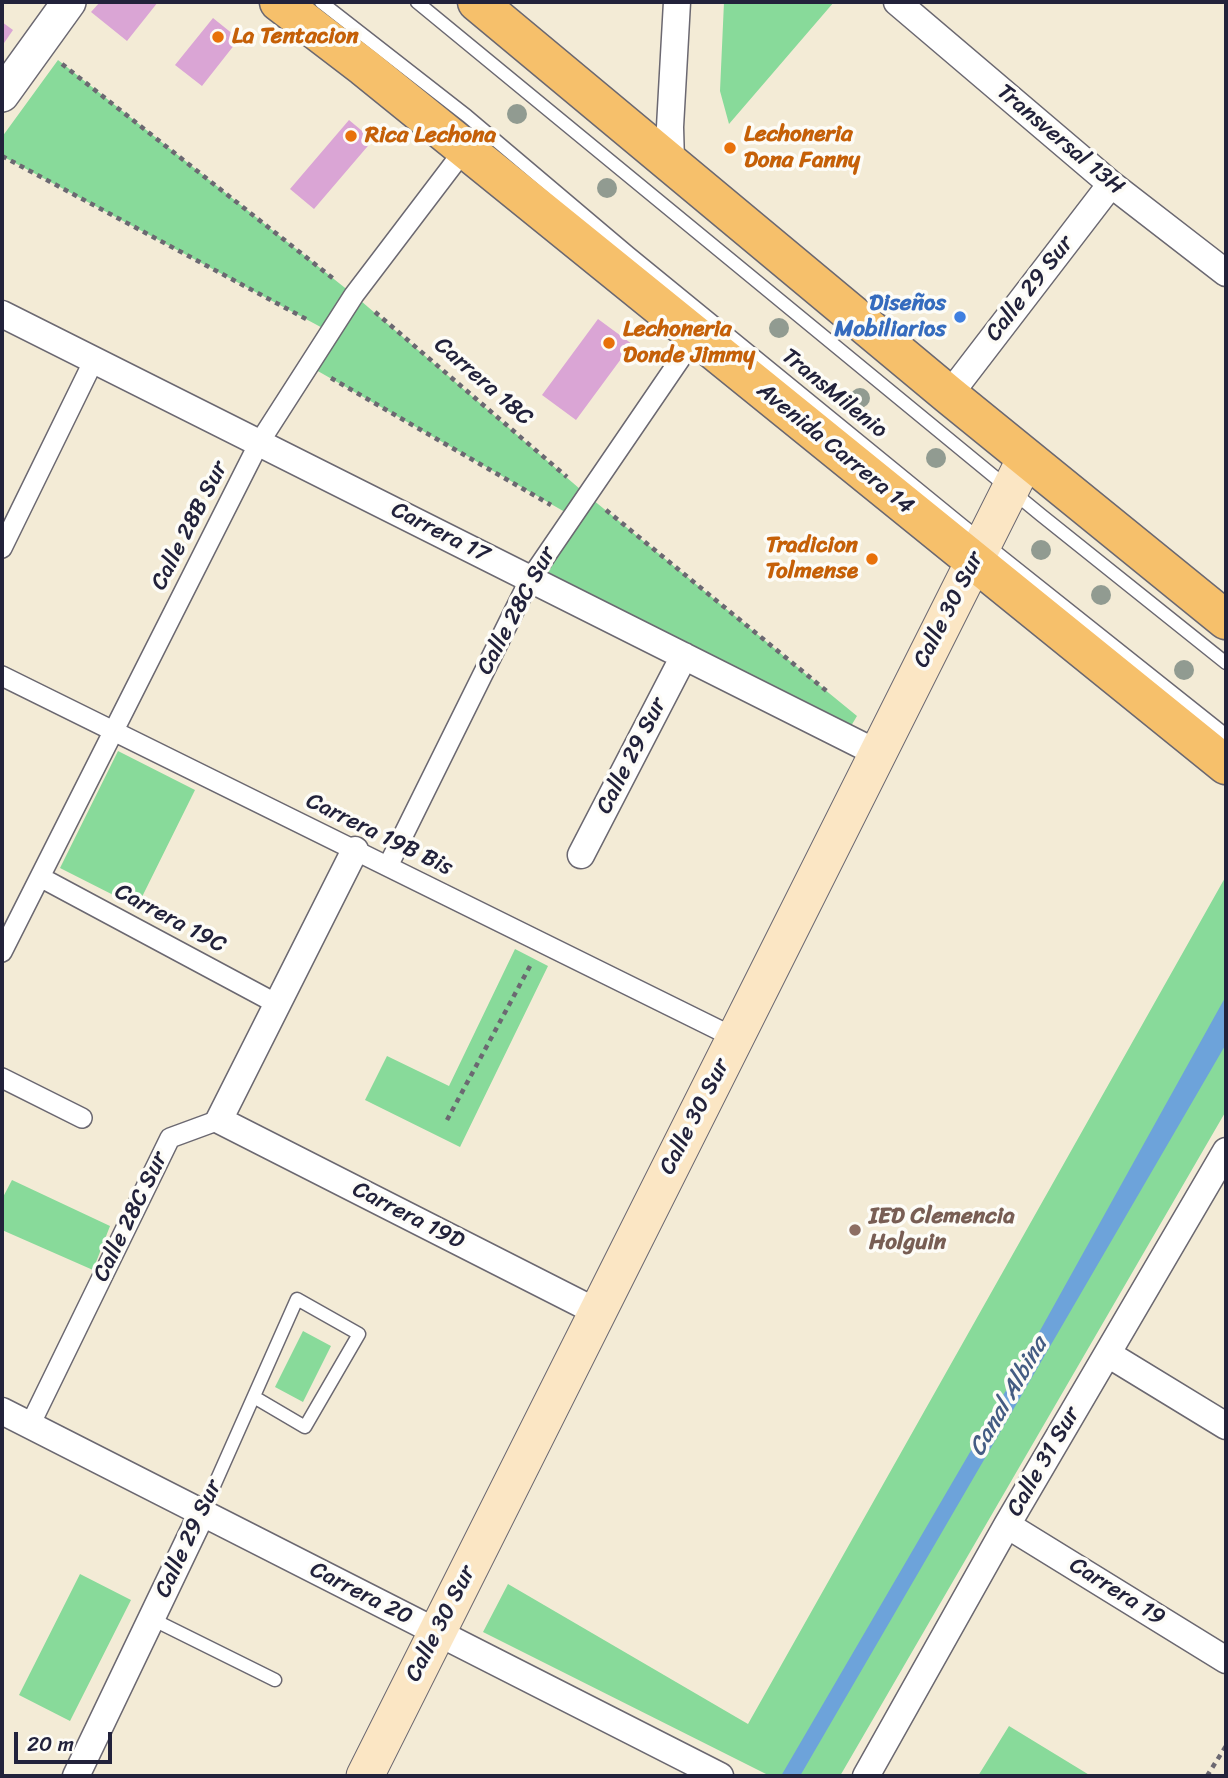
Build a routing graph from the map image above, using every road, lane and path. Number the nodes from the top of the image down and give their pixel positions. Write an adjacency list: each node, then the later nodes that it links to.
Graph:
1 (69, 2): 9 (street)
2 (279, 2): 10 (main road, Avenida Carrera 14)
3 (321, 2): 27 (lane, TransMilenio)
4 (418, 2): 23 (lane, TransMilenio)
5 (477, 2): 12 (main road)
6 (677, 2): 12 (street)
7 (897, 2): 13 (street, Transversal 13H)
8 (58, 61): 15 (path, Carrera 18C)
9 (2, 95)
10 (465, 149): 15 (street, Calle 28B Sur); 18 (main road, Avenida Carrera 14)
11 (2, 156): 17 (path)
12 (671, 163): 21 (main road)
13 (1111, 184): 14 (street, Transversal 13H); 21 (street, Calle 29 Sur)
14 (1226, 273)
15 (354, 295): 17 (street, Calle 28B Sur); 24 (path, Carrera 18C)
16 (2, 314): 19 (street, Carrera 17)
17 (331, 332): 20 (street, Calle 28B Sur)
18 (696, 336): 24 (street, Calle 28C Sur); 27 (main road, Avenida Carrera 14)
19 (94, 360): 22 (street, Carrera 17); 26 (street)
20 (309, 366): 22 (street, Calle 28B Sur); 25 (path)
21 (949, 395): 23 (main road)
22 (260, 443): 28 (street, Carrera 17); 34 (street, Calle 28B Sur)
23 (1018, 474): 27 (main road, Calle 30 Sur); 29 (main road); 31 (lane, TransMilenio)
24 (587, 495): 25 (street, Calle 28C Sur); 33 (path, Carrera 18C)
25 (572, 516): 28 (street, Calle 28C Sur)
26 (2, 548)
27 (979, 552): 35 (lane, TransMilenio); 36 (main road, Calle 30 Sur); 37 (main road, Avenida Carrera 14)
28 (530, 579): 30 (street, Carrera 17); 40 (street, Calle 28C Sur)
29 (1226, 620)
30 (684, 656): 36 (street, Carrera 17); 39 (street, Calle 29 Sur)
31 (1226, 663)
32 (2, 676): 34 (street, Carrera 19B Bis)
33 (835, 698)
34 (114, 731): 38 (street, Carrera 19B Bis); 41 (street, Calle 28B Sur)
35 (1226, 736)
36 (877, 753): 45 (main road, Calle 30 Sur)
37 (1226, 765)
38 (355, 850): 40 (street, Carrera 19B Bis); 44 (street)
39 (581, 855)
40 (388, 866): 42 (street, Carrera 19B Bis)
41 (40, 877): 43 (street, Calle 28B Sur); 44 (street, Carrera 19C)
42 (542, 942): 45 (street, Carrera 19B Bis); 49 (path)
43 (2, 952)
44 (277, 1004): 48 (street)
45 (735, 1038): 52 (main road, Calle 30 Sur)
46 (2, 1078): 47 (street)
47 (82, 1118)
48 (219, 1120): 52 (street, Carrera 19D); 56 (street, Calle 28C Sur)
49 (447, 1120)
50 (1226, 1151): 51 (street, Calle 31 Sur)
51 (1218, 1185): 53 (street, Calle 31 Sur)
52 (597, 1312): 61 (main road, Calle 30 Sur)
53 (1108, 1354): 57 (street); 59 (street, Calle 31 Sur)
54 (254, 1397): 54 (lane, Calle 29 Sur); 58 (lane, Calle 29 Sur)
55 (2, 1411): 56 (street, Carrera 20)
56 (30, 1425): 58 (street, Carrera 20)
57 (1226, 1426)
58 (202, 1513): 60 (street, Calle 29 Sur); 61 (street, Carrera 20)
59 (1007, 1525): 62 (street, Carrera 19); 69 (street, Calle 31 Sur)
60 (152, 1619): 63 (lane); 66 (street, Calle 29 Sur)
61 (437, 1632): 65 (street, Carrera 20); 67 (main road, Calle 30 Sur)
62 (1226, 1660)
63 (275, 1680)
64 (1226, 1746): 70 (path)
65 (684, 1768): 68 (street, Carrera 20)
66 (76, 1776)
67 (365, 1776)
68 (720, 1776)
69 (866, 1776)
70 (1207, 1776)

